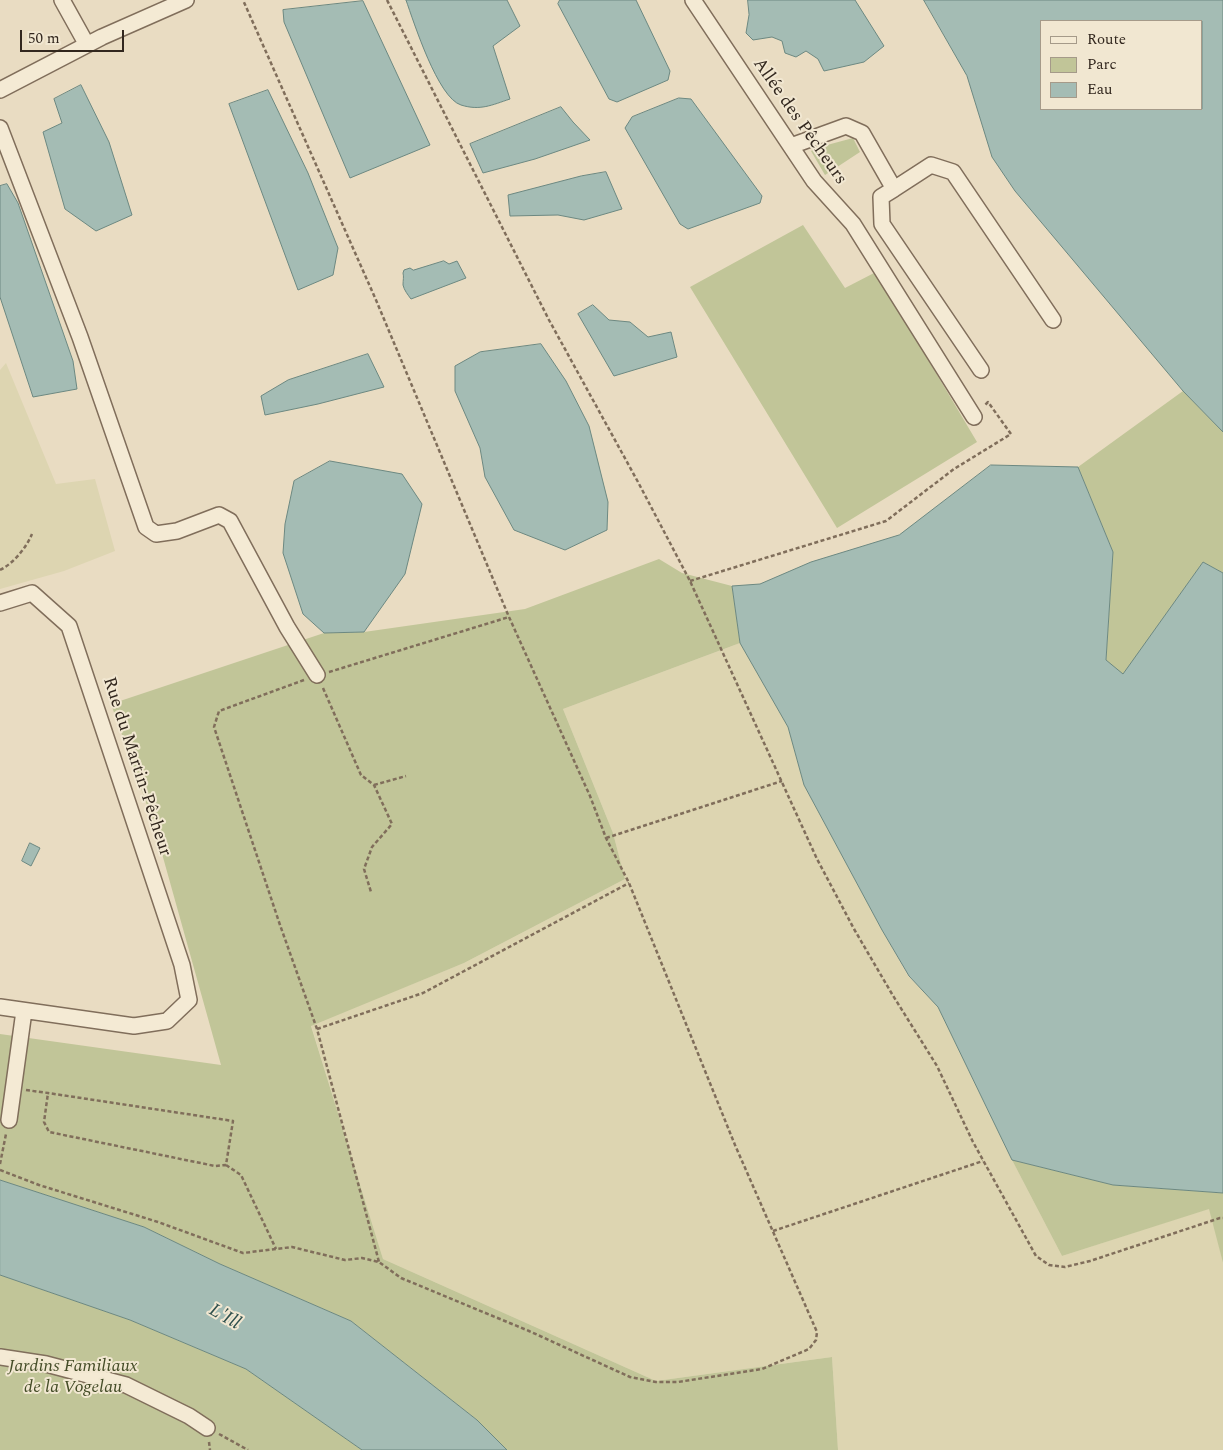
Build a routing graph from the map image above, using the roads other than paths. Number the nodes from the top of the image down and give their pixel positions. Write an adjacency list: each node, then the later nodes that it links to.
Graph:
1 (62, 0): 4 (street)
2 (186, 0): 4 (street)
3 (693, 0): 7 (street, Allée des Pêcheurs)
4 (87, 45): 5 (street)
5 (0, 90)
6 (0, 128): 13 (street)
7 (790, 146): 8 (street); 11 (street, Allée des Pêcheurs)
8 (894, 189): 9 (street); 10 (street)
9 (1054, 320)
10 (981, 370)
11 (974, 417)
12 (0, 603): 15 (street, Rue du Martin-Pêcheur)
13 (317, 675)
14 (0, 1007): 15 (street)
15 (24, 1011): 16 (street)
16 (9, 1120)
17 (0, 1358): 18 (street)
18 (207, 1428)

